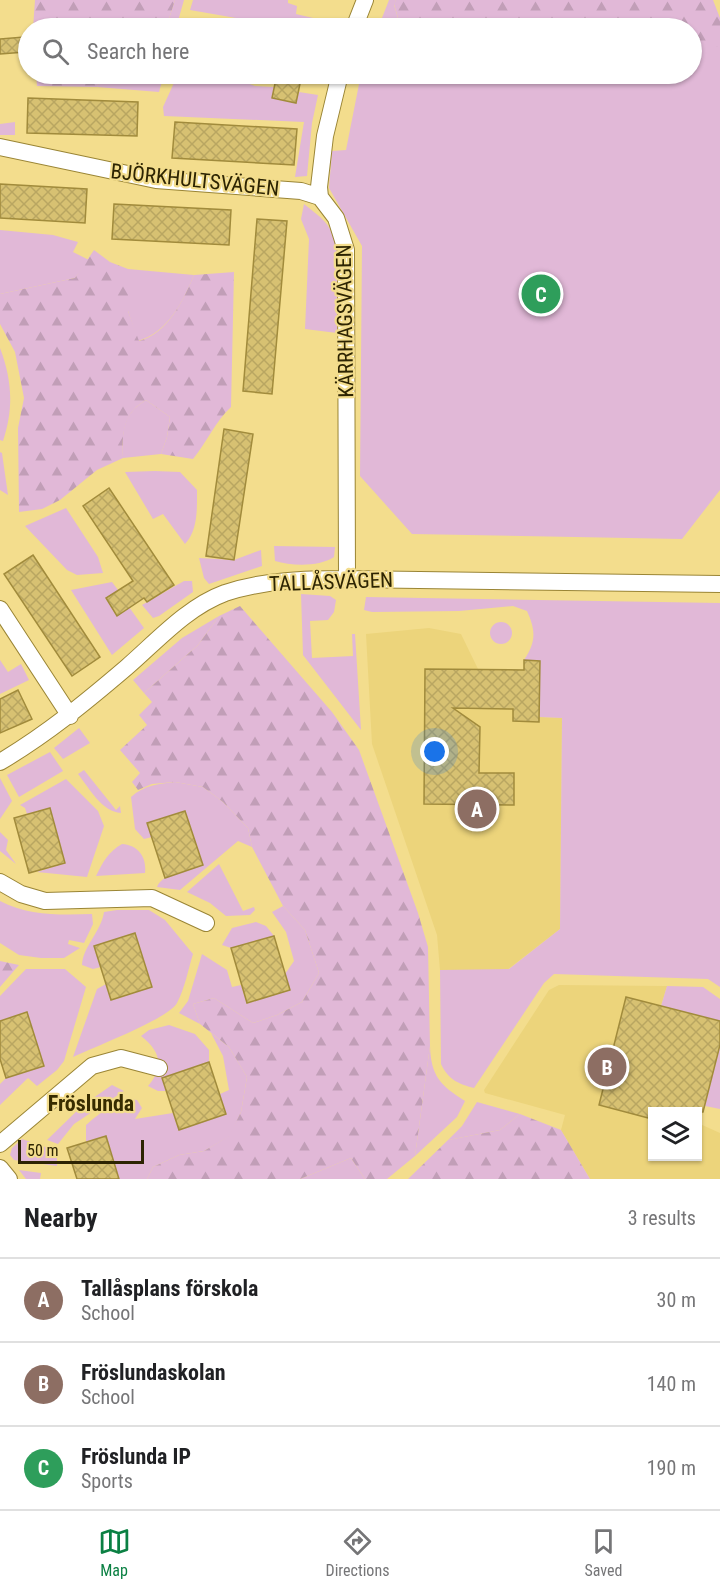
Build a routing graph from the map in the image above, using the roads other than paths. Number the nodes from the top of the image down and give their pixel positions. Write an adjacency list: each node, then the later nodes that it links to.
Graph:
1 (364, 0): 2 (street)
2 (358, 18)
3 (338, 84): 5 (street)
4 (0, 147): 5 (street, BJÖRKHULTSVÄGEN)
5 (320, 197): 6 (street, KÄRRHAGSVÄGEN)
6 (346, 579): 7 (street, TALLÅSVÄGEN); 9 (street, TALLÅSVÄGEN)
7 (720, 584)
8 (0, 609): 9 (street)
9 (70, 716): 10 (street, TALLÅSVÄGEN)
10 (0, 762)
11 (0, 882): 12 (street)
12 (206, 923)
13 (159, 1068): 14 (street)
14 (0, 1144)
15 (0, 1168): 16 (street)
16 (9, 1179)

